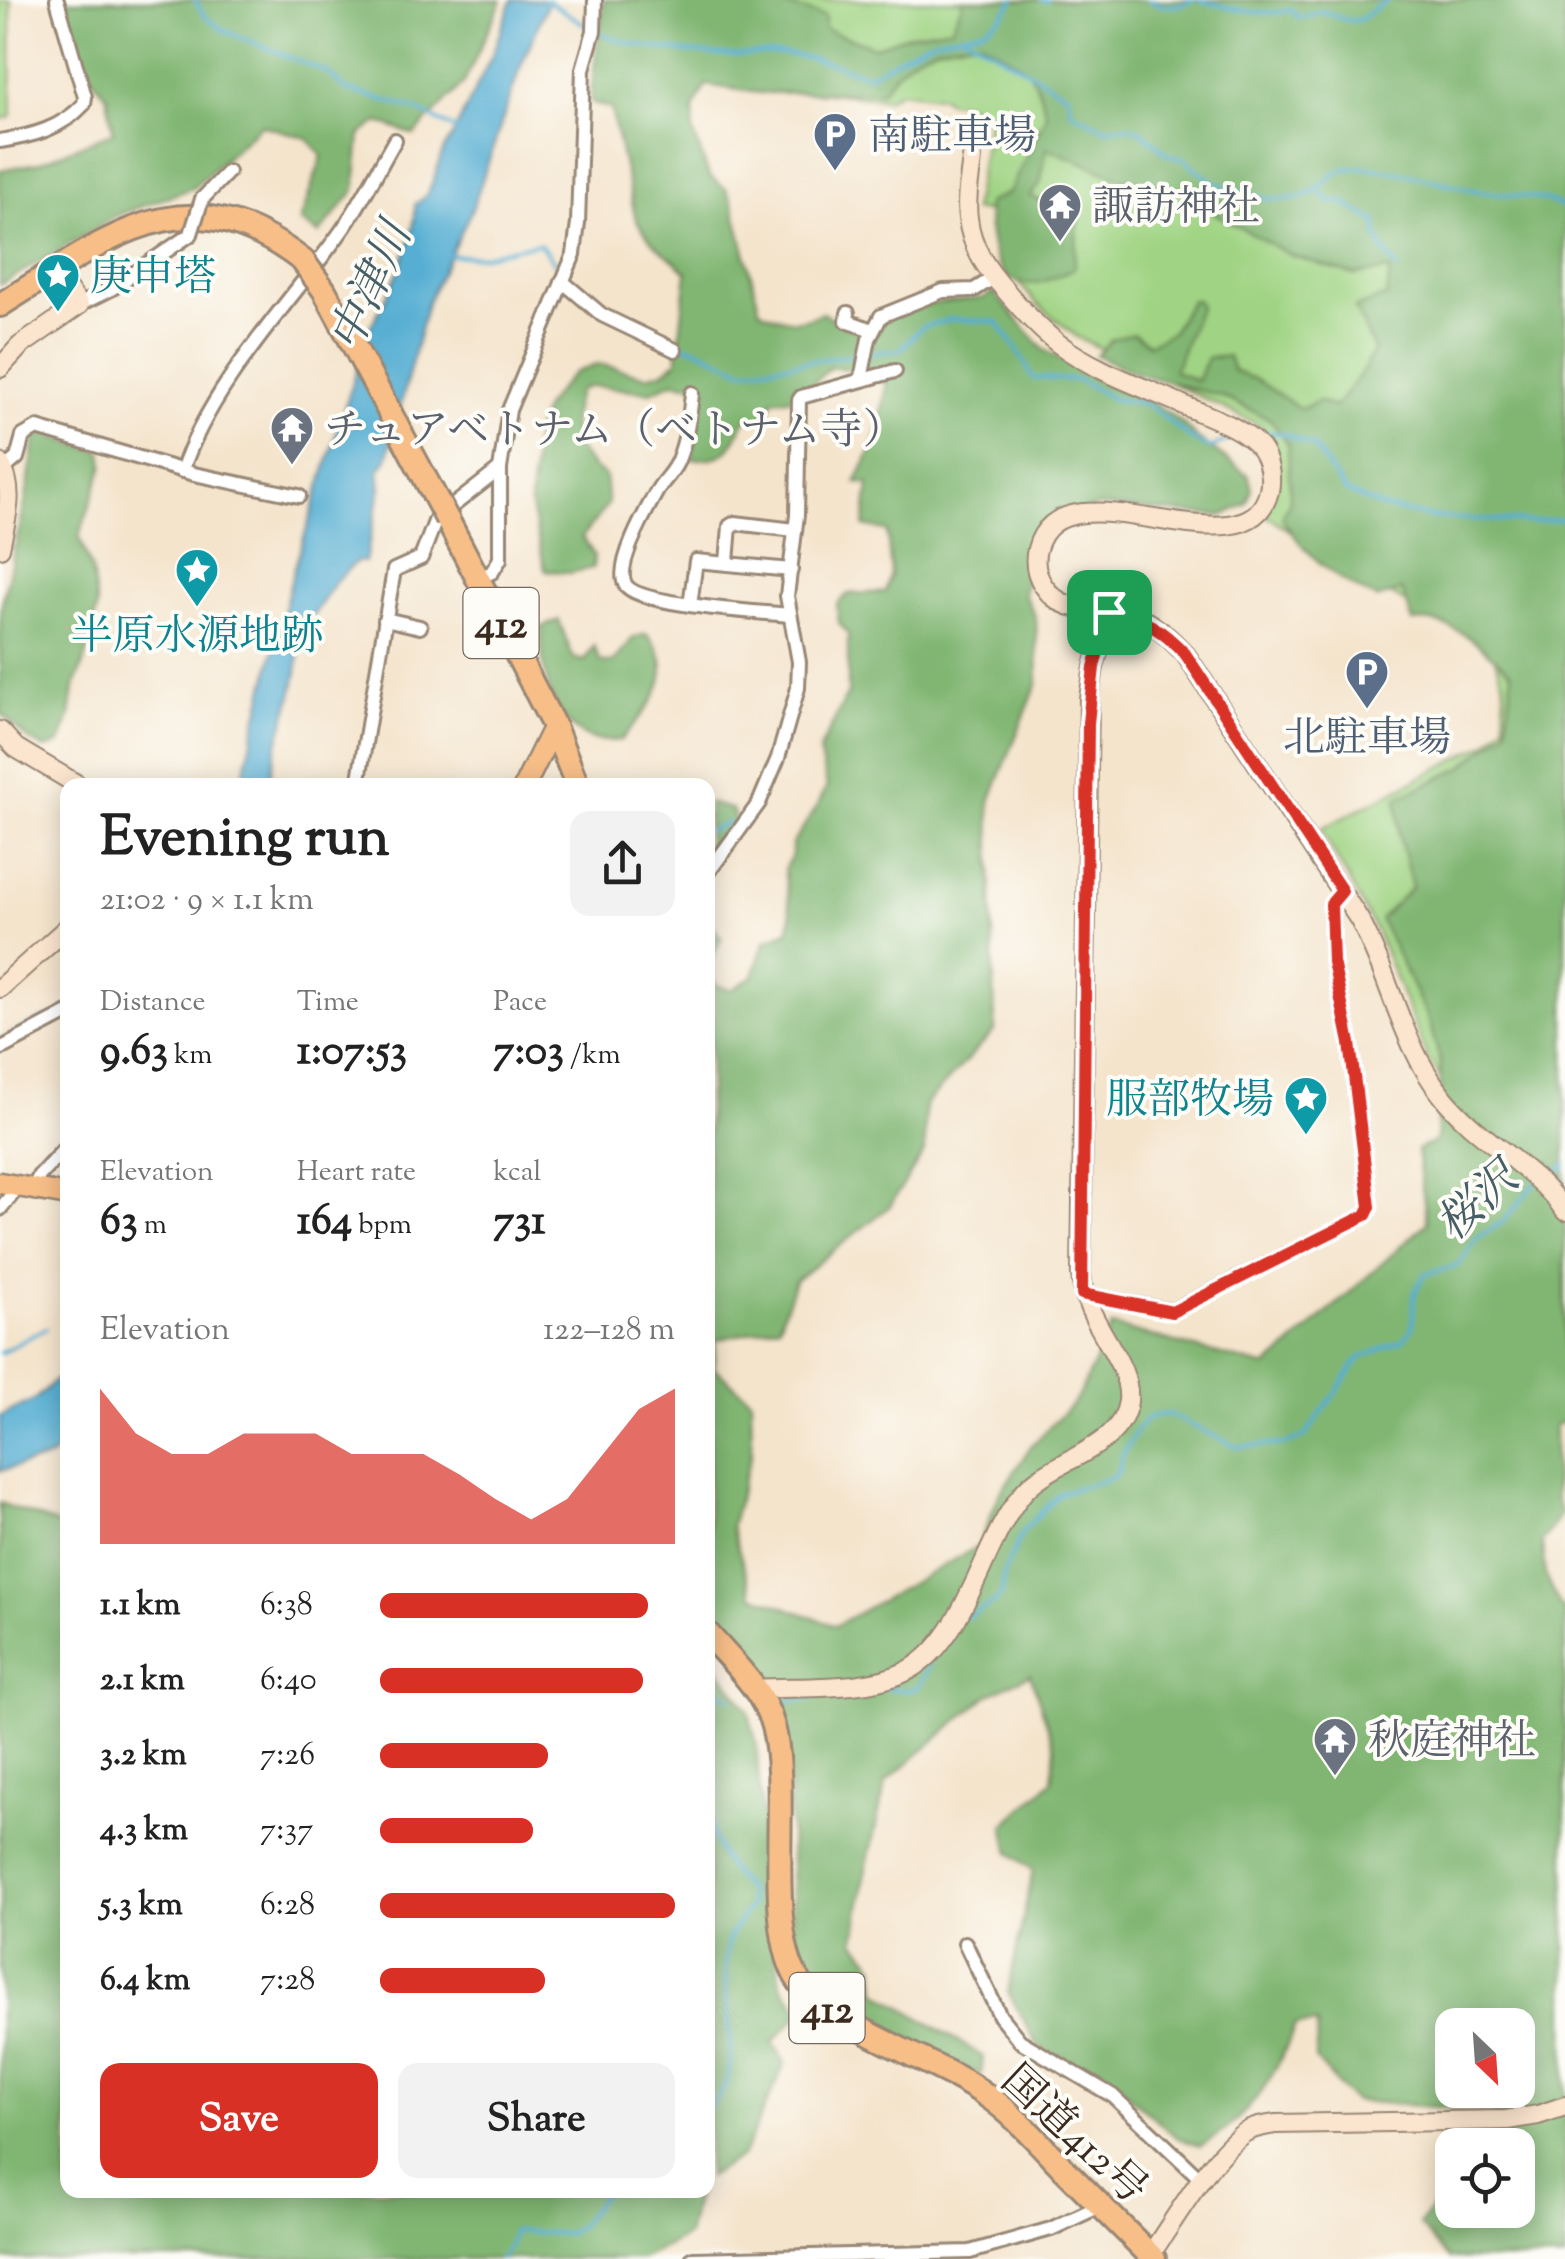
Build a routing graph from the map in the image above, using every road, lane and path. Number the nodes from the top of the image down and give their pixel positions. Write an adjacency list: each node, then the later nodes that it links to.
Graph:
1 (57, 0): 4 (street)
2 (595, 0): 9 (street)
3 (395, 140): 21 (street)
4 (0, 142)
5 (972, 158): 8 (street)
6 (228, 172): 11 (street, bridge)
7 (56, 271): 10 (highway, 412); 11 (street); 27 (highway, 412, bridge)
8 (995, 277): 13 (street); 29 (street)
9 (562, 281): 14 (street); 20 (street)
10 (0, 305)
11 (79, 305): 15 (street)
12 (848, 313): 13 (street)
13 (872, 330): 17 (street)
14 (674, 350)
15 (0, 368)
16 (895, 371): 17 (street)
17 (861, 380): 23 (street)
18 (692, 393): 28 (street)
19 (2, 467): 21 (street); 24 (street)
20 (500, 468): 27 (street); 31 (street)
21 (182, 470): 22 (street)
22 (299, 496)
23 (796, 530): 25 (street); 26 (street)
24 (0, 548)
25 (727, 562): 26 (street); 28 (street)
26 (790, 570): 30 (street)
27 (478, 579): 33 (highway, 412)
28 (690, 605): 30 (street)
29 (1109, 612): 40 (street); 50 (street)
30 (789, 615): 39 (street)
31 (385, 619): 32 (street); 36 (street)
32 (420, 627)
33 (554, 726): 37 (main road); 38 (highway, 412)
34 (0, 731): 35 (street)
35 (66, 778)
36 (359, 778)
37 (528, 778)
38 (574, 778)
39 (715, 865)
40 (1342, 891): 49 (street); 50 (street)
41 (60, 934): 42 (street)
42 (0, 988)
43 (60, 1018): 44 (street)
44 (0, 1049)
45 (60, 1154): 46 (street)
46 (18, 1186): 47 (main road); 48 (street)
47 (60, 1194)
48 (0, 1210)
49 (1565, 1211)
50 (1082, 1294): 52 (street)
51 (715, 1642): 52 (highway, 国道412号 / 412)
52 (756, 1689): 56 (highway, 国道412号 / 412)
53 (965, 1943): 55 (street)
54 (1565, 2106): 55 (street)
55 (1203, 2181): 57 (street)
56 (1100, 2206): 57 (highway, 国道412号 / 412); 58 (street)
57 (1152, 2257)
58 (838, 2258): 59 (street)
59 (692, 2259)

